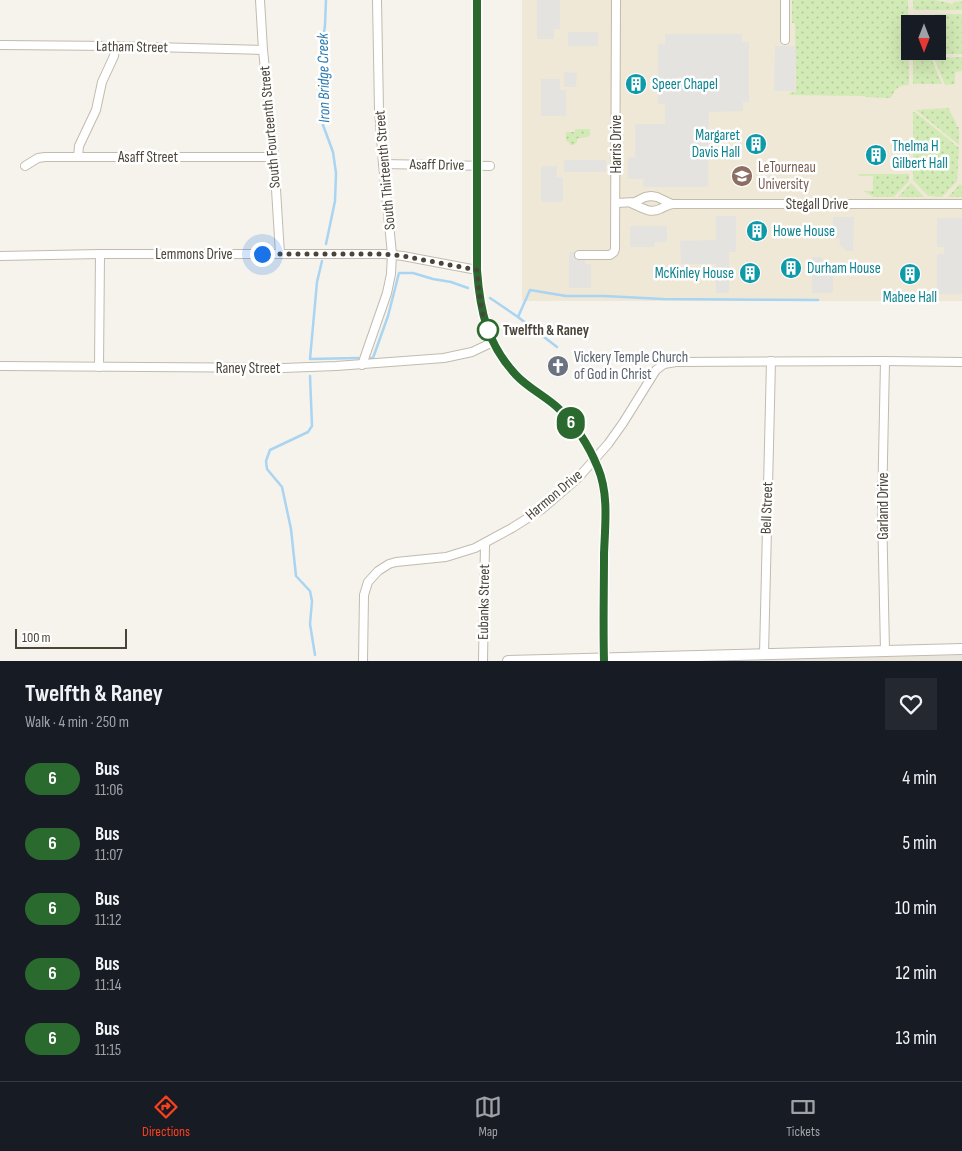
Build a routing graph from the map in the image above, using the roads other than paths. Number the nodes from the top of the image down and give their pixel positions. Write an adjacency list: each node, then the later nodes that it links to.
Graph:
1 (260, 0): 9 (street, South Fourteenth Street)
2 (377, 0): 12 (street, South Thirteenth Street)
3 (477, 0): 14 (street)
4 (616, 0): 16 (street, Harris Drive)
5 (785, 0): 6 (street)
6 (785, 40)
7 (0, 45): 8 (street, Latham Street)
8 (116, 46): 9 (street, Latham Street); 10 (street)
9 (263, 50): 11 (street, South Fourteenth Street)
10 (78, 157): 11 (street, Asaff Street); 13 (street, Asaff Street)
11 (274, 157): 21 (street, South Fourteenth Street)
12 (383, 164): 14 (street, Asaff Drive); 22 (street, South Thirteenth Street)
13 (25, 166)
14 (477, 166): 15 (street, Asaff Drive); 25 (street)
15 (490, 166)
16 (616, 203): 17 (street, Stegall Drive); 23 (street, Harris Drive)
17 (631, 203): 18 (street, Stegall Drive); 18 (street, Stegall Drive)
18 (672, 204): 19 (street, Stegall Drive)
19 (962, 204)
20 (100, 254): 21 (street, Lemmons Drive); 24 (street, Lemmons Drive); 32 (street)
21 (280, 254): 22 (street, Lemmons Drive)
22 (392, 254): 25 (street, Lemmons Drive); 30 (street, South Thirteenth Street)
23 (578, 255)
24 (0, 256)
25 (477, 270): 26 (street)
26 (493, 342): 30 (street, Raney Street); 33 (street)
27 (885, 361): 28 (street, Harmon Drive); 29 (street, Harmon Drive); 36 (street, Garland Drive)
28 (771, 362): 33 (street, Harmon Drive); 37 (street, Bell Street)
29 (962, 362)
30 (362, 365): 32 (street, Raney Street)
31 (0, 366): 32 (street, Raney Street)
32 (99, 367)
33 (594, 459): 34 (street, Harmon Drive); 39 (street)
34 (485, 544): 40 (street, Harmon Drive); 41 (street, Eubanks Street)
35 (962, 649): 36 (street)
36 (884, 651): 38 (street)
37 (764, 654): 38 (street); 39 (street)
38 (840, 657)
39 (604, 660): 42 (street)
40 (363, 661)
41 (483, 661)
42 (508, 661)

